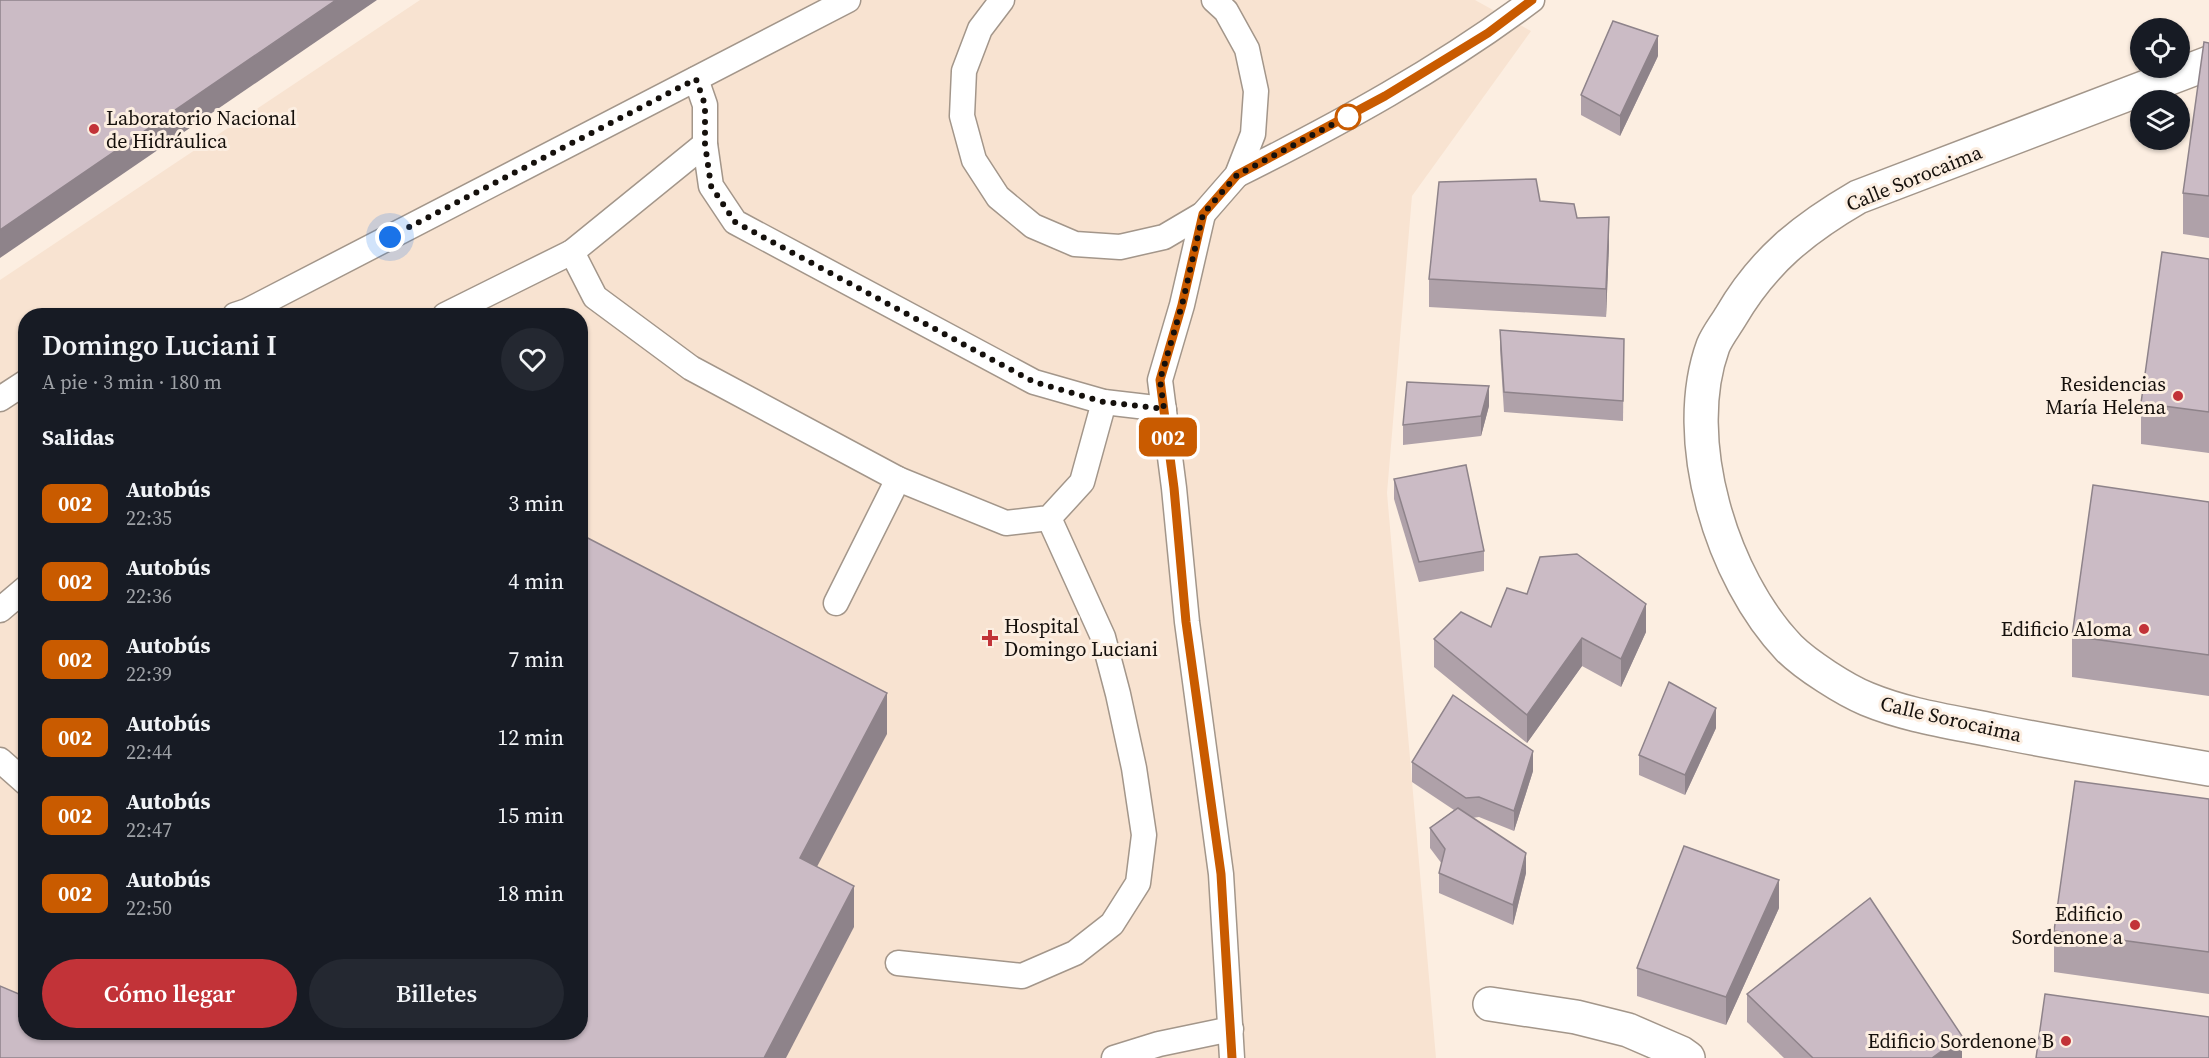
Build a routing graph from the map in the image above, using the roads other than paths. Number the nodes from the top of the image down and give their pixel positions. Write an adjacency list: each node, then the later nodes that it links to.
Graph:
1 (848, 0): 6 (lane)
2 (1002, 0): 9 (lane)
3 (1214, 0): 8 (lane)
4 (1532, 0): 8 (lane)
5 (2209, 63): 23 (street, Calle Sorocaima)
6 (696, 79): 7 (lane); 11 (lane)
7 (705, 144): 10 (lane); 15 (lane)
8 (1237, 175): 9 (lane)
9 (1203, 214): 16 (lane)
10 (572, 252): 12 (lane); 17 (lane)
11 (253, 308)
12 (459, 308)
13 (18, 387): 14 (lane)
14 (0, 399)
15 (1104, 402): 16 (lane); 18 (lane)
16 (1164, 409): 27 (lane)
17 (898, 479): 18 (lane); 20 (lane)
18 (1049, 518): 25 (lane)
19 (18, 595): 21 (lane)
20 (836, 603)
21 (0, 610)
22 (0, 760): 24 (lane)
23 (2209, 769)
24 (18, 776)
25 (898, 963)
26 (1490, 1004): 30 (street)
27 (1231, 1029): 28 (lane); 29 (lane)
28 (1114, 1058)
29 (1232, 1058)
30 (1688, 1058)

